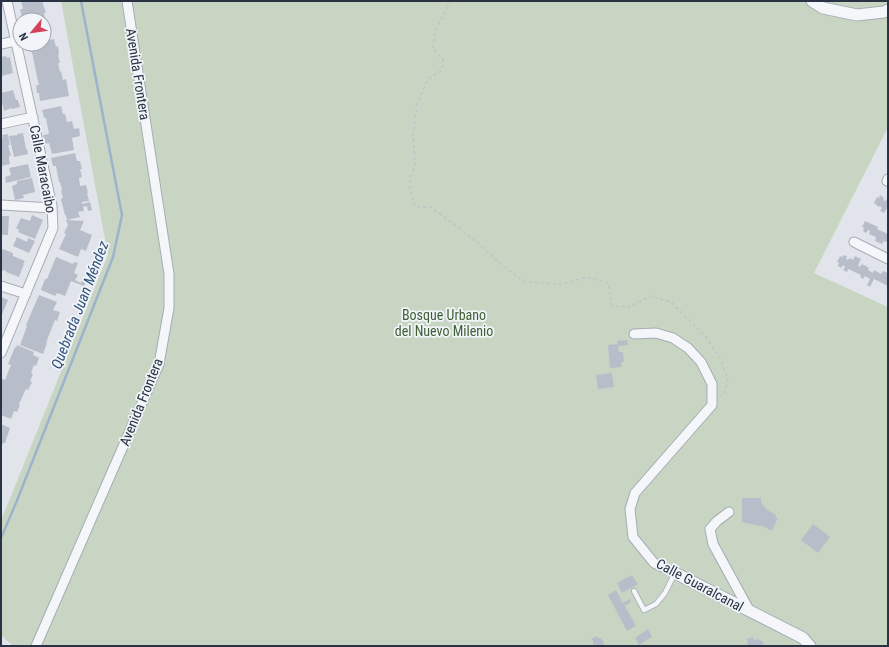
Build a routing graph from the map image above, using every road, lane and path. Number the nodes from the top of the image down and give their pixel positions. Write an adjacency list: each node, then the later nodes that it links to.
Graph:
1 (7, 1): 6 (street, Calle Maracaibo)
2 (127, 1): 25 (street, Avenida Frontera)
3 (451, 1): 20 (path)
4 (812, 1): 5 (street)
5 (888, 10)
6 (12, 23)
7 (12, 42): 8 (street)
8 (1, 44)
9 (18, 52): 10 (street, Calle Maracaibo)
10 (33, 117): 11 (street); 13 (street, Calle Maracaibo)
11 (1, 124)
12 (1, 205): 13 (street)
13 (52, 208): 17 (street, Calle Maracaibo)
14 (854, 242): 15 (street)
15 (888, 259)
16 (1, 286): 17 (street)
17 (26, 294): 19 (street, Calle Maracaibo)
18 (634, 334): 20 (street)
19 (1, 353)
20 (712, 404): 22 (street, Calle Guaralcanal)
21 (729, 512): 24 (street)
22 (675, 573): 23 (lane); 24 (street, Calle Guaralcanal)
23 (634, 591)
24 (749, 610): 26 (street, Calle Guaralcanal)
25 (36, 646)
26 (810, 646)

